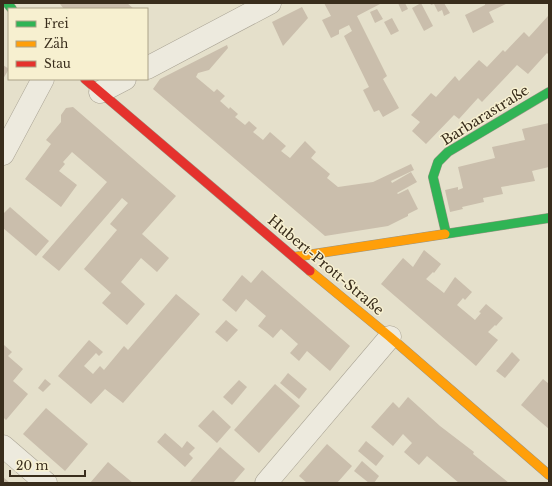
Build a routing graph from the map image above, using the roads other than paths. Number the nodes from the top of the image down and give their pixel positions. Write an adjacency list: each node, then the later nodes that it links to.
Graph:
1 (270, 3): 2 (street)
2 (148, 67)
3 (42, 80): 7 (street)
4 (120, 80): 5 (street)
5 (92, 86): 10 (street, Hubert-Prott-Straße)
6 (549, 92): 9 (street, Barbarastraße)
7 (3, 154)
8 (549, 218): 9 (street)
9 (446, 233): 10 (street)
10 (294, 257): 11 (street, Hubert-Prott-Straße)
11 (390, 337): 13 (street, Hubert-Prott-Straße); 15 (street)
12 (3, 446): 14 (street)
13 (549, 475)
14 (46, 483)
15 (266, 483)

